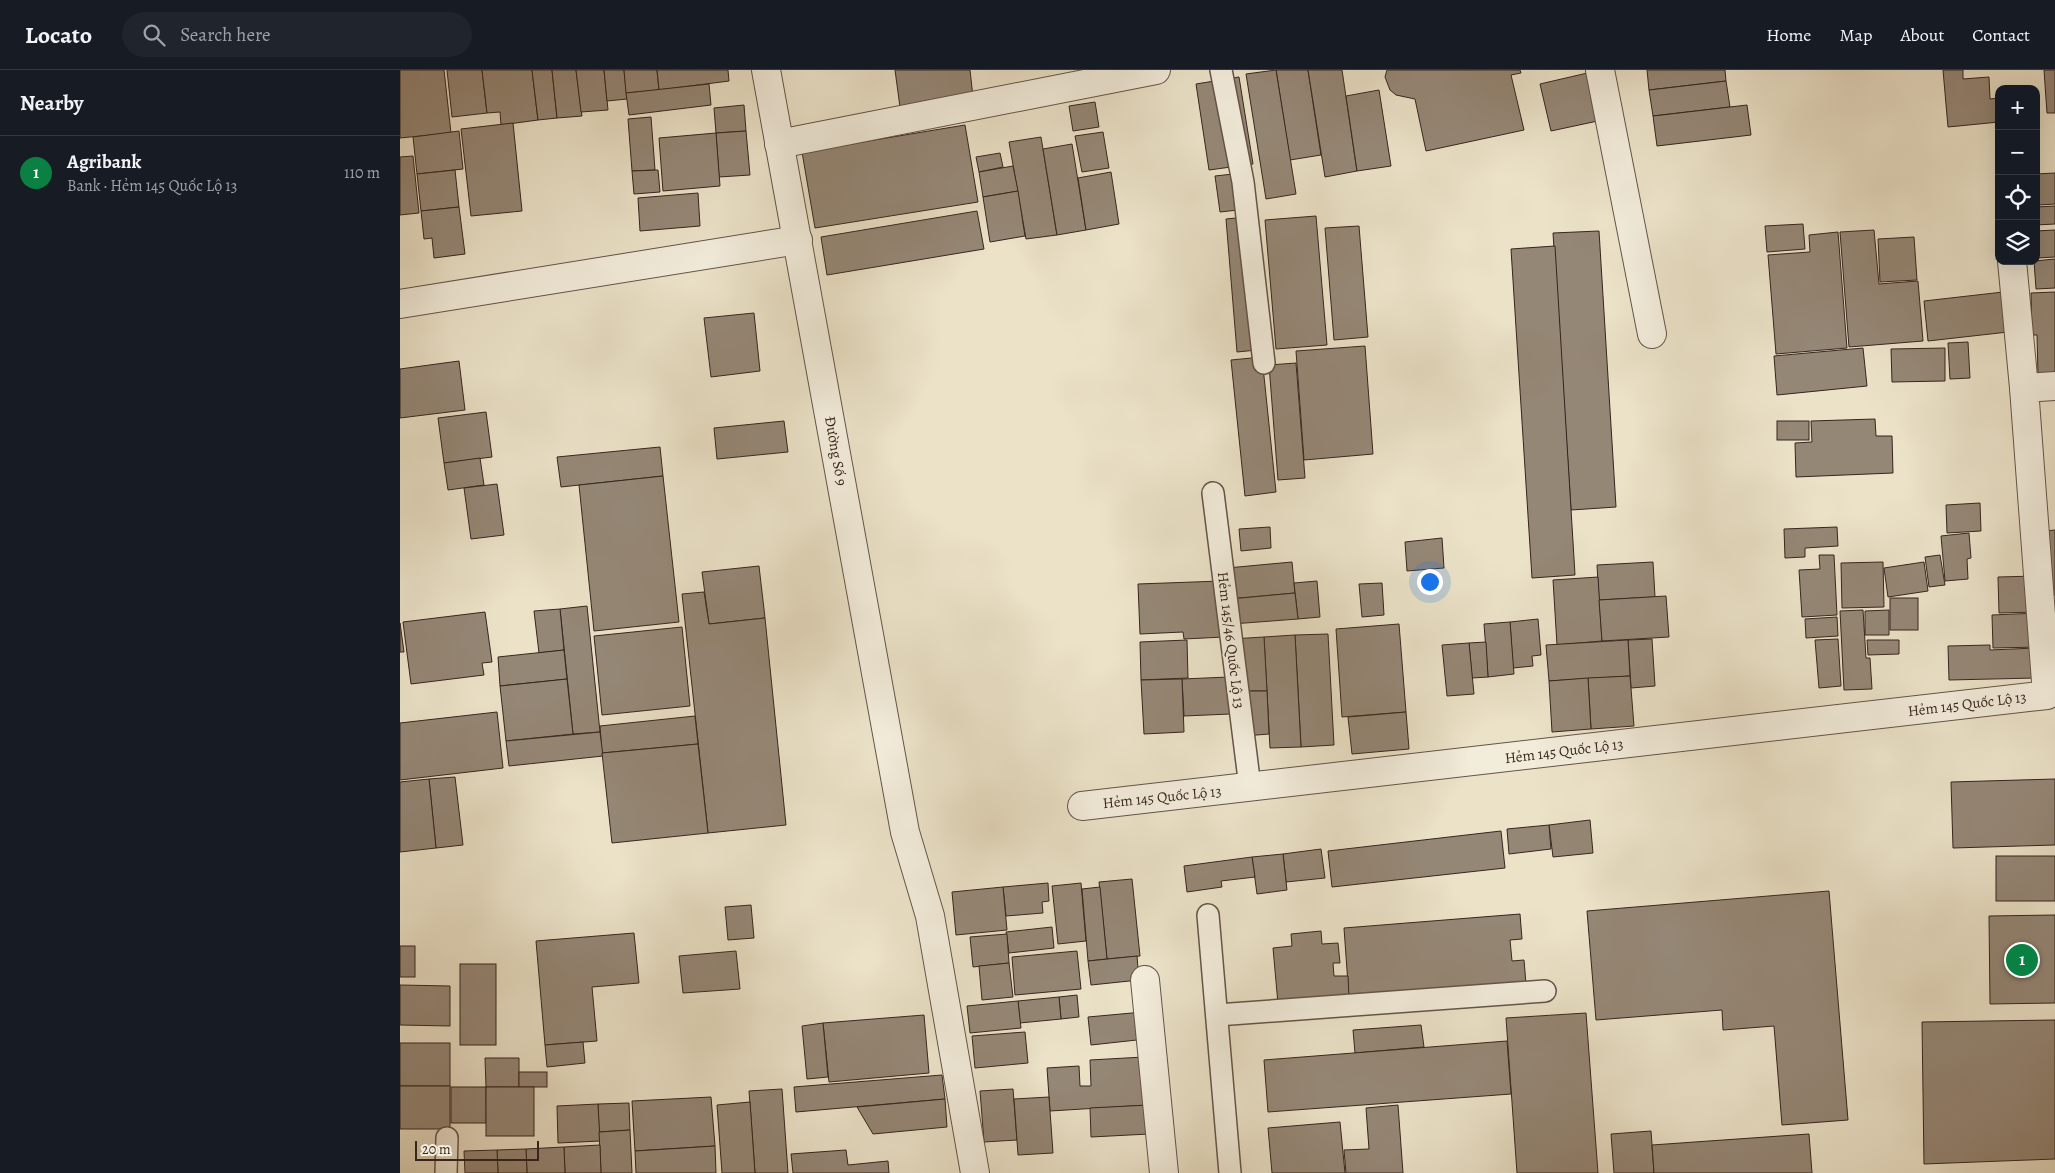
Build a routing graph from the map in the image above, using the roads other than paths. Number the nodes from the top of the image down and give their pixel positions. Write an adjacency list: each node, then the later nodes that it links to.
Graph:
1 (766, 70): 5 (street, Đường Số 9)
2 (1156, 70): 5 (street)
3 (1221, 70): 10 (lane)
4 (1600, 70): 9 (street)
5 (779, 144): 6 (street, Đường Số 9)
6 (798, 240): 8 (street); 22 (street, Đường Số 9)
7 (2012, 265): 12 (street)
8 (400, 304)
9 (1652, 334)
10 (1264, 363)
11 (2055, 386): 12 (street)
12 (2024, 388): 14 (street, Hẻm 145 Quốc Lộ 13)
13 (1213, 493): 14 (lane, Hẻm 145/46 Quốc Lộ 13)
14 (1250, 787): 15 (street, Hẻm 145 Quốc Lộ 13)
15 (1082, 806)
16 (1208, 915): 19 (lane)
17 (1145, 980): 23 (street)
18 (1545, 991): 19 (lane)
19 (1217, 1015): 24 (lane)
20 (447, 1138): 21 (lane)
21 (446, 1173)
22 (975, 1173)
23 (1164, 1173)
24 (1230, 1173)

